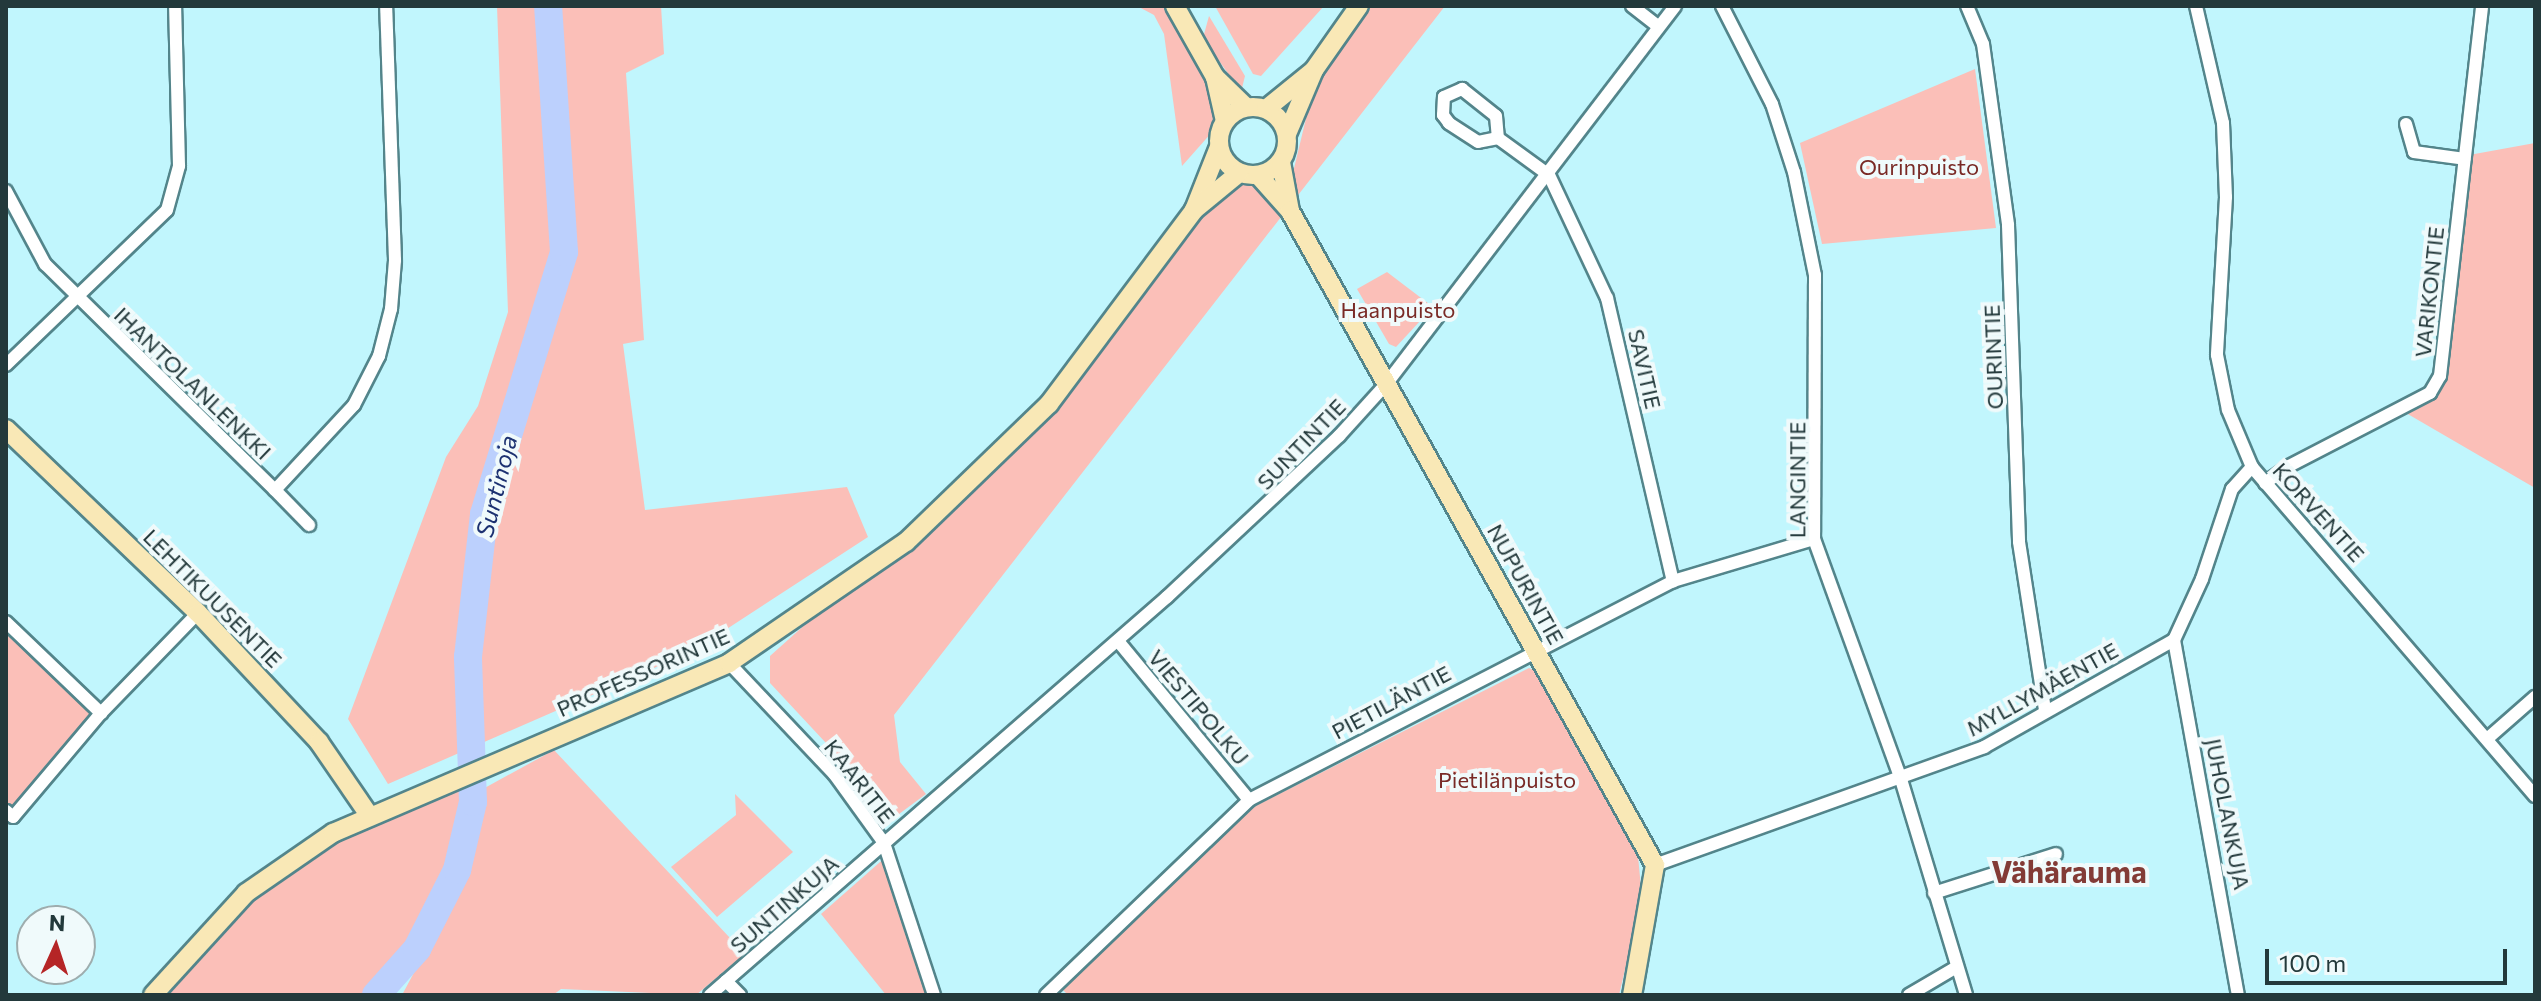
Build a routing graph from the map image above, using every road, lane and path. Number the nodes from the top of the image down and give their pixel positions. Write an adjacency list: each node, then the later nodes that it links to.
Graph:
1 (175, 6): 28 (street)
2 (386, 6): 34 (street, IHANTOLANLENKKI)
3 (1175, 6): 13 (main road)
4 (1359, 6): 12 (main road)
5 (1632, 6): 11 (street)
6 (1675, 6): 11 (street, SUNTINTIE)
7 (1722, 6): 36 (street, LANGINTIE)
8 (1967, 6): 45 (street, OURINTIE)
9 (2196, 6): 32 (street, KORVENTIE)
10 (2482, 6): 21 (street, VARIKONTIE)
11 (1658, 26): 24 (street, SUNTINTIE)
12 (1314, 70): 15 (main road); 18 (main road)
13 (1215, 77): 14 (main road); 16 (main road)
14 (1246, 107): 15 (main road); 16 (main road)
15 (1266, 109): 18 (main road)
16 (1225, 121): 20 (main road)
17 (2406, 124): 21 (street)
18 (1287, 134): 22 (main road)
19 (1498, 138): 19 (street); 24 (street)
20 (1219, 147): 23 (main road); 26 (main road, PROFESSORINTIE)
21 (2465, 159): 33 (street, VARIKONTIE)
22 (1281, 162): 23 (main road); 27 (main road, NUPURINTIE)
23 (1249, 174): 26 (main road, PROFESSORINTIE); 27 (main road, NUPURINTIE)
24 (1549, 175): 30 (street, SUNTINTIE); 37 (street, SAVITIE)
25 (6, 191): 28 (street, IHANTOLANLENKKI)
26 (1194, 210): 43 (main road, PROFESSORINTIE)
27 (1290, 211): 30 (main road, NUPURINTIE)
28 (77, 299): 29 (street); 34 (street, IHANTOLANLENKKI)
29 (6, 365)
30 (1387, 383): 41 (street, SUNTINTIE); 42 (main road, NUPURINTIE)
31 (6, 429): 38 (main road, LEHTIKUUSENTIE)
32 (2252, 467): 33 (street, KORVENTIE); 40 (street)
33 (2265, 483): 47 (street, KORVENTIE)
34 (275, 490): 35 (street)
35 (309, 525)
36 (1814, 539): 37 (street, PIETILÄNTIE); 48 (street, LANGINTIE)
37 (1673, 581): 42 (street, PIETILÄNTIE)
38 (198, 613): 46 (street); 51 (main road, LEHTIKUUSENTIE)
39 (6, 622): 46 (street)
40 (2174, 640): 45 (street, MYLLYMÄENTIE); 67 (street, JUHOLANKUJA)
41 (1118, 641): 50 (street, VIESTIPOLKU); 53 (street, SUNTINTIE)
42 (1536, 649): 50 (street, PIETILÄNTIE); 55 (main road, NUPURINTIE)
43 (729, 663): 51 (main road, PROFESSORINTIE); 53 (street, KAARITIE)
44 (2535, 697): 47 (street)
45 (2045, 710): 48 (street, MYLLYMÄENTIE)
46 (101, 713): 52 (street)
47 (2487, 739): 49 (street, KORVENTIE)
48 (1900, 776): 55 (street, MYLLYMÄENTIE); 56 (street, LANGINTIE)
49 (2535, 796)
50 (1249, 800): 63 (street, PIETILÄNTIE)
51 (369, 815): 59 (main road, PROFESSORINTIE)
52 (8, 818)
53 (884, 843): 58 (street, SUNTINKUJA); 62 (street, KAARITIE)
54 (2056, 854): 56 (street)
55 (1655, 865): 64 (main road)
56 (1934, 893): 57 (street, LANGINTIE)
57 (1955, 968): 65 (street); 66 (street, LANGINTIE)
58 (726, 981): 60 (street, SUNTINKUJA); 61 (street)
59 (153, 995)
60 (710, 995)
61 (740, 995)
62 (934, 995)
63 (1046, 995)
64 (1632, 995)
65 (1909, 995)
66 (1966, 995)
67 (2238, 995)

